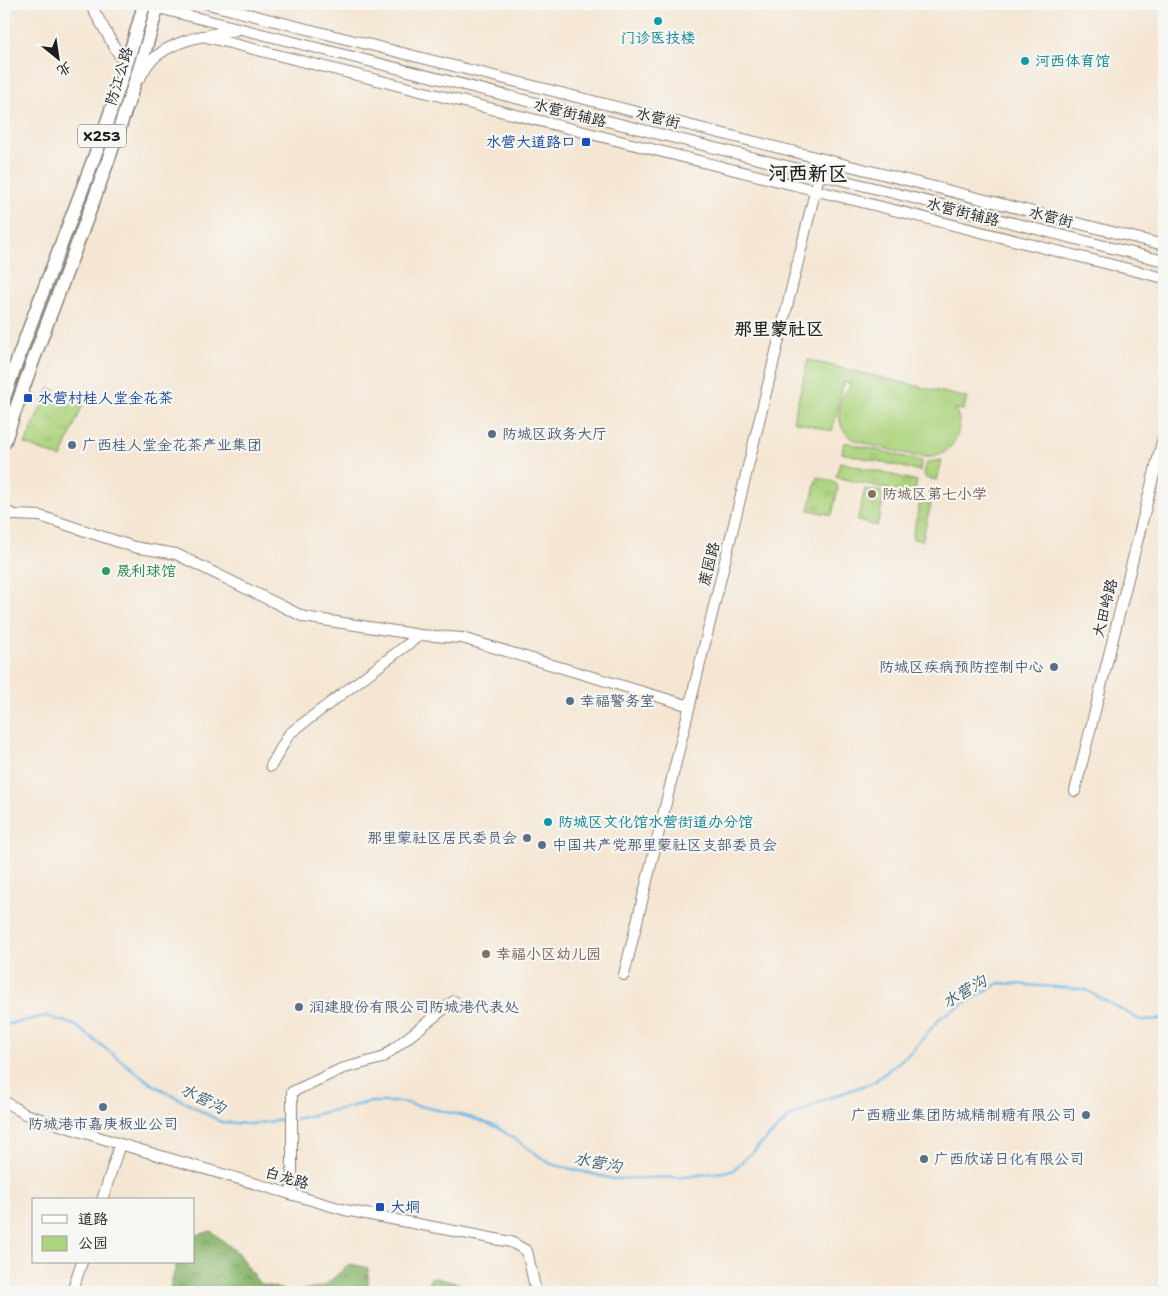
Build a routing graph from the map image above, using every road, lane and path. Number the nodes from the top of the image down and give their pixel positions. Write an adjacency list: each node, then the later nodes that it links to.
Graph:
1 (90, 4): 6 (street)
2 (208, 4): 4 (street); 8 (street, 水营街辅路)
3 (151, 5): 4 (street, 水营街); 6 (main road, 防江公路 / X253); 7 (main road, 防江公路 / X253)
4 (242, 29): 5 (street); 9 (street, 水营街)
5 (202, 36): 7 (street); 10 (street, 水营街辅路)
6 (126, 67): 14 (main road, 防江公路 / X253)
7 (133, 90): 16 (main road, 防江公路 / X253)
8 (823, 159): 9 (street, 蔗园路); 11 (street, 水营街辅路)
9 (819, 174): 10 (street, 蔗园路); 12 (street, 水营街)
10 (816, 190): 13 (street, 水营街辅路); 19 (street, 蔗园路)
11 (1164, 244)
12 (1164, 261)
13 (1164, 278)
14 (4, 398)
15 (1164, 434): 21 (street, 大田岭路)
16 (4, 443)
17 (4, 512): 18 (street)
18 (420, 634): 19 (street); 20 (street)
19 (690, 706): 22 (street, 蔗园路)
20 (271, 766)
21 (1075, 791)
22 (624, 975)
23 (454, 1001): 26 (street)
24 (4, 1102): 25 (street, 白龙路)
25 (120, 1144): 26 (street, 白龙路); 27 (street)
26 (292, 1195): 30 (street, 白龙路)
27 (103, 1198)
28 (81, 1264): 29 (street)
29 (72, 1292)
30 (536, 1292)

